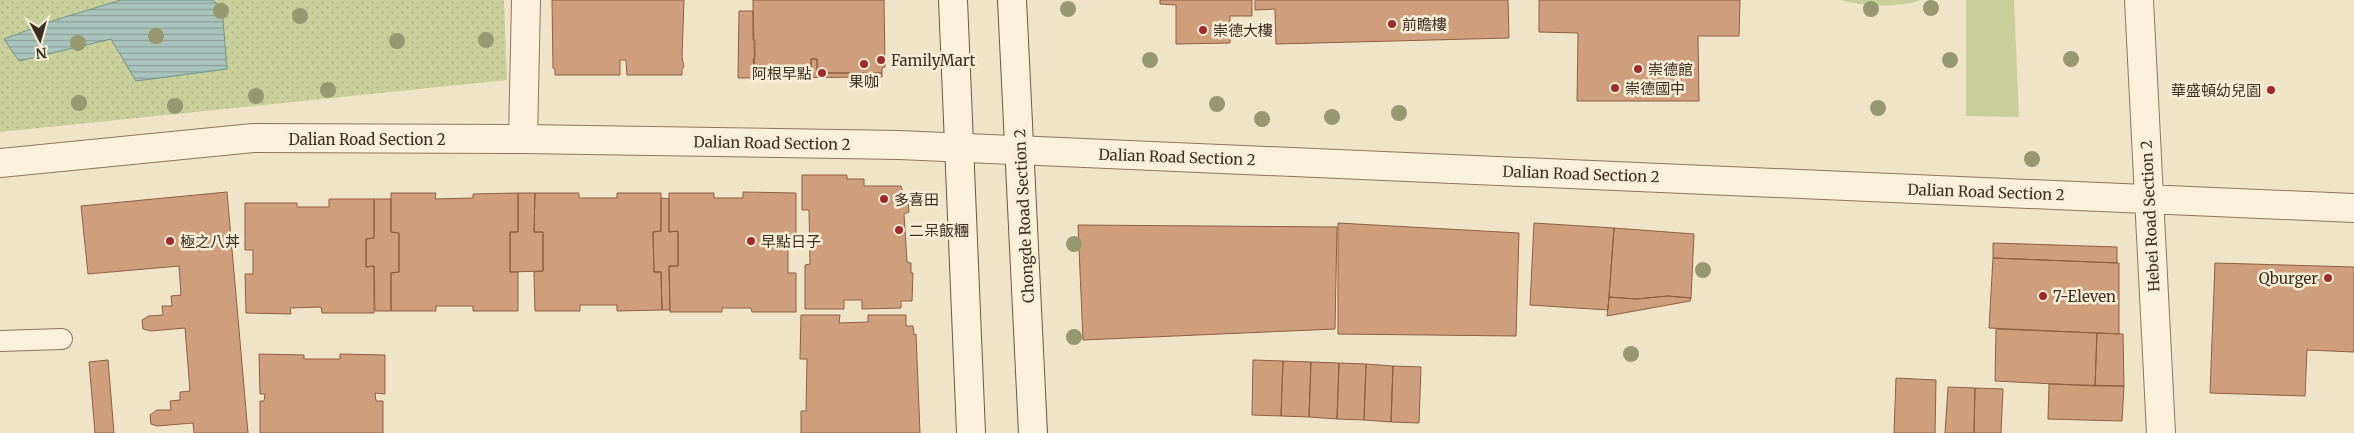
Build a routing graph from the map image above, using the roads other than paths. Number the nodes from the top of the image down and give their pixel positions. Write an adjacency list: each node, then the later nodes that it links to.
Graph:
1 (526, 0): 5 (street)
2 (953, 0): 6 (street)
3 (1012, 0): 7 (street, Chongde Road Section 2)
4 (2139, 0): 9 (street, Hebei Road Section 2)
5 (523, 139): 6 (street, Dalian Road Section 2); 8 (street, Dalian Road Section 2)
6 (959, 147): 7 (street, Dalian Road Section 2); 13 (street)
7 (1021, 150): 9 (street, Dalian Road Section 2); 14 (street, Chongde Road Section 2)
8 (0, 163)
9 (2149, 199): 10 (street, Dalian Road Section 2); 15 (street, Hebei Road Section 2)
10 (2354, 208)
11 (62, 339): 12 (lane)
12 (0, 341)
13 (971, 433)
14 (1034, 433)
15 (2161, 433)

